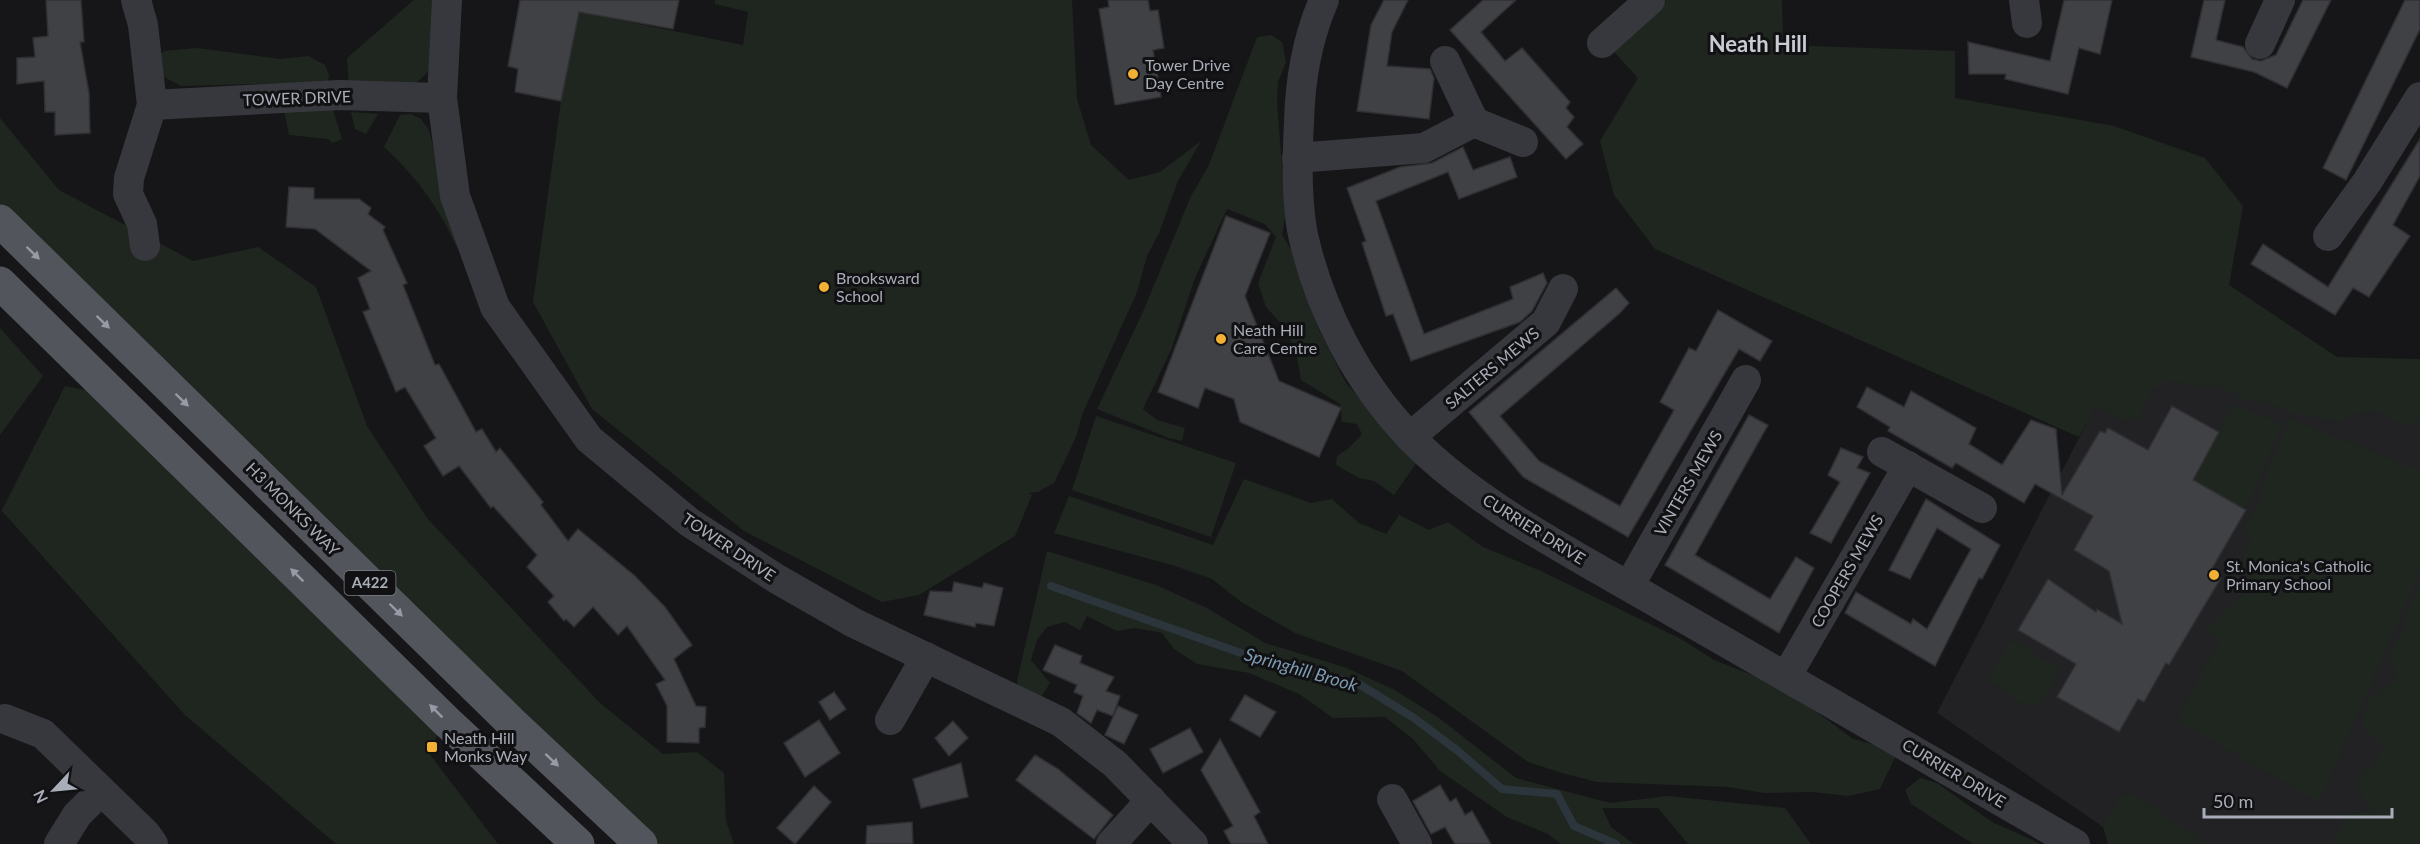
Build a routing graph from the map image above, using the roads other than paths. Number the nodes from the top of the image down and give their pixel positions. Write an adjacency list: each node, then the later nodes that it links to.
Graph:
1 (136, 0): 11 (street)
2 (447, 0): 10 (street, TOWER DRIVE)
3 (1324, 0): 14 (street, CURRIER DRIVE)
4 (1650, 0): 6 (street)
5 (2280, 0): 7 (street)
6 (1602, 44)
7 (2260, 44)
8 (1445, 62): 12 (street)
9 (2420, 97): 16 (street)
10 (442, 98): 11 (street, TOWER DRIVE); 26 (street, TOWER DRIVE)
11 (152, 105): 17 (street)
12 (1474, 122): 13 (street); 14 (street)
13 (1523, 142)
14 (1297, 158): 21 (street, CURRIER DRIVE)
15 (0, 221): 36 (main road, H3 MONKS WAY / A422, one-way to 36)
16 (2328, 236)
17 (145, 246)
18 (0, 283): 33 (main road, A422, one-way to 18)
19 (1563, 290): 21 (street, SALTERS MEWS)
20 (1746, 380): 25 (street, VINTERS MEWS)
21 (1410, 437): 25 (street, CURRIER DRIVE)
22 (1882, 452): 23 (street)
23 (1908, 466): 24 (street); 27 (street, COOPERS MEWS)
24 (1983, 508)
25 (1629, 586): 27 (street, CURRIER DRIVE)
26 (926, 657): 29 (street); 32 (street, TOWER DRIVE)
27 (1786, 677): 40 (street, CURRIER DRIVE)
28 (5, 719): 30 (street)
29 (890, 720)
30 (101, 791): 34 (street); 35 (street)
31 (1392, 799): 39 (street)
32 (1151, 800): 37 (street); 38 (street, TOWER DRIVE)
33 (575, 841)
34 (60, 844)
35 (153, 844)
36 (641, 844)
37 (1111, 844)
38 (1193, 844)
39 (1417, 844)
40 (2074, 844)

